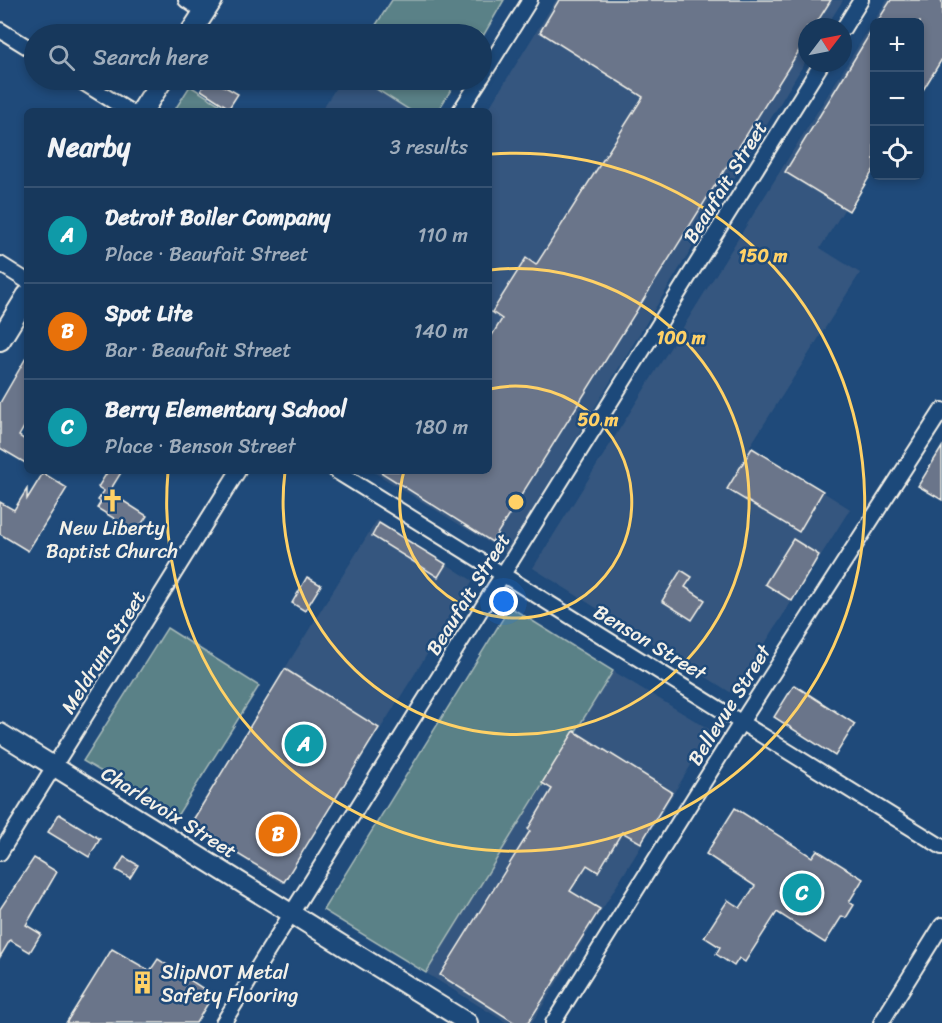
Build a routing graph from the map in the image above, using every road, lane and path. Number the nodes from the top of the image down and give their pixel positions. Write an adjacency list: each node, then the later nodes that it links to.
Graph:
1 (186, 0): 4 (street)
2 (530, 0): 9 (street)
3 (861, 0): 5 (street)
4 (208, 6): 6 (main road)
5 (850, 18)
6 (196, 24)
7 (0, 30): 8 (street)
8 (24, 45)
9 (492, 60)
10 (816, 72): 24 (street, Beaufait Street)
11 (95, 90): 14 (street)
12 (156, 90): 15 (main road)
13 (473, 90): 16 (street)
14 (124, 108)
15 (144, 108)
16 (462, 108)
17 (0, 264): 18 (street)
18 (24, 278)
19 (24, 301): 20 (main road)
20 (0, 340)
21 (942, 410): 25 (street, Bellevue Street)
22 (236, 474): 27 (street, Meldrum Street)
23 (341, 474): 24 (street, Benson Street)
24 (504, 575): 25 (street, Benson Street); 30 (street, Beaufait Street)
25 (742, 721): 28 (street, Benson Street); 34 (street, Bellevue Street)
26 (0, 733): 27 (street, Charlevoix Street)
27 (54, 766): 29 (street, Meldrum Street); 30 (street, Charlevoix Street)
28 (942, 848)
29 (0, 852)
30 (290, 914): 32 (street, Beaufait Street); 33 (street, Charlevoix Street)
31 (942, 925): 35 (street)
32 (223, 1023)
33 (468, 1023)
34 (553, 1023)
35 (881, 1023)

